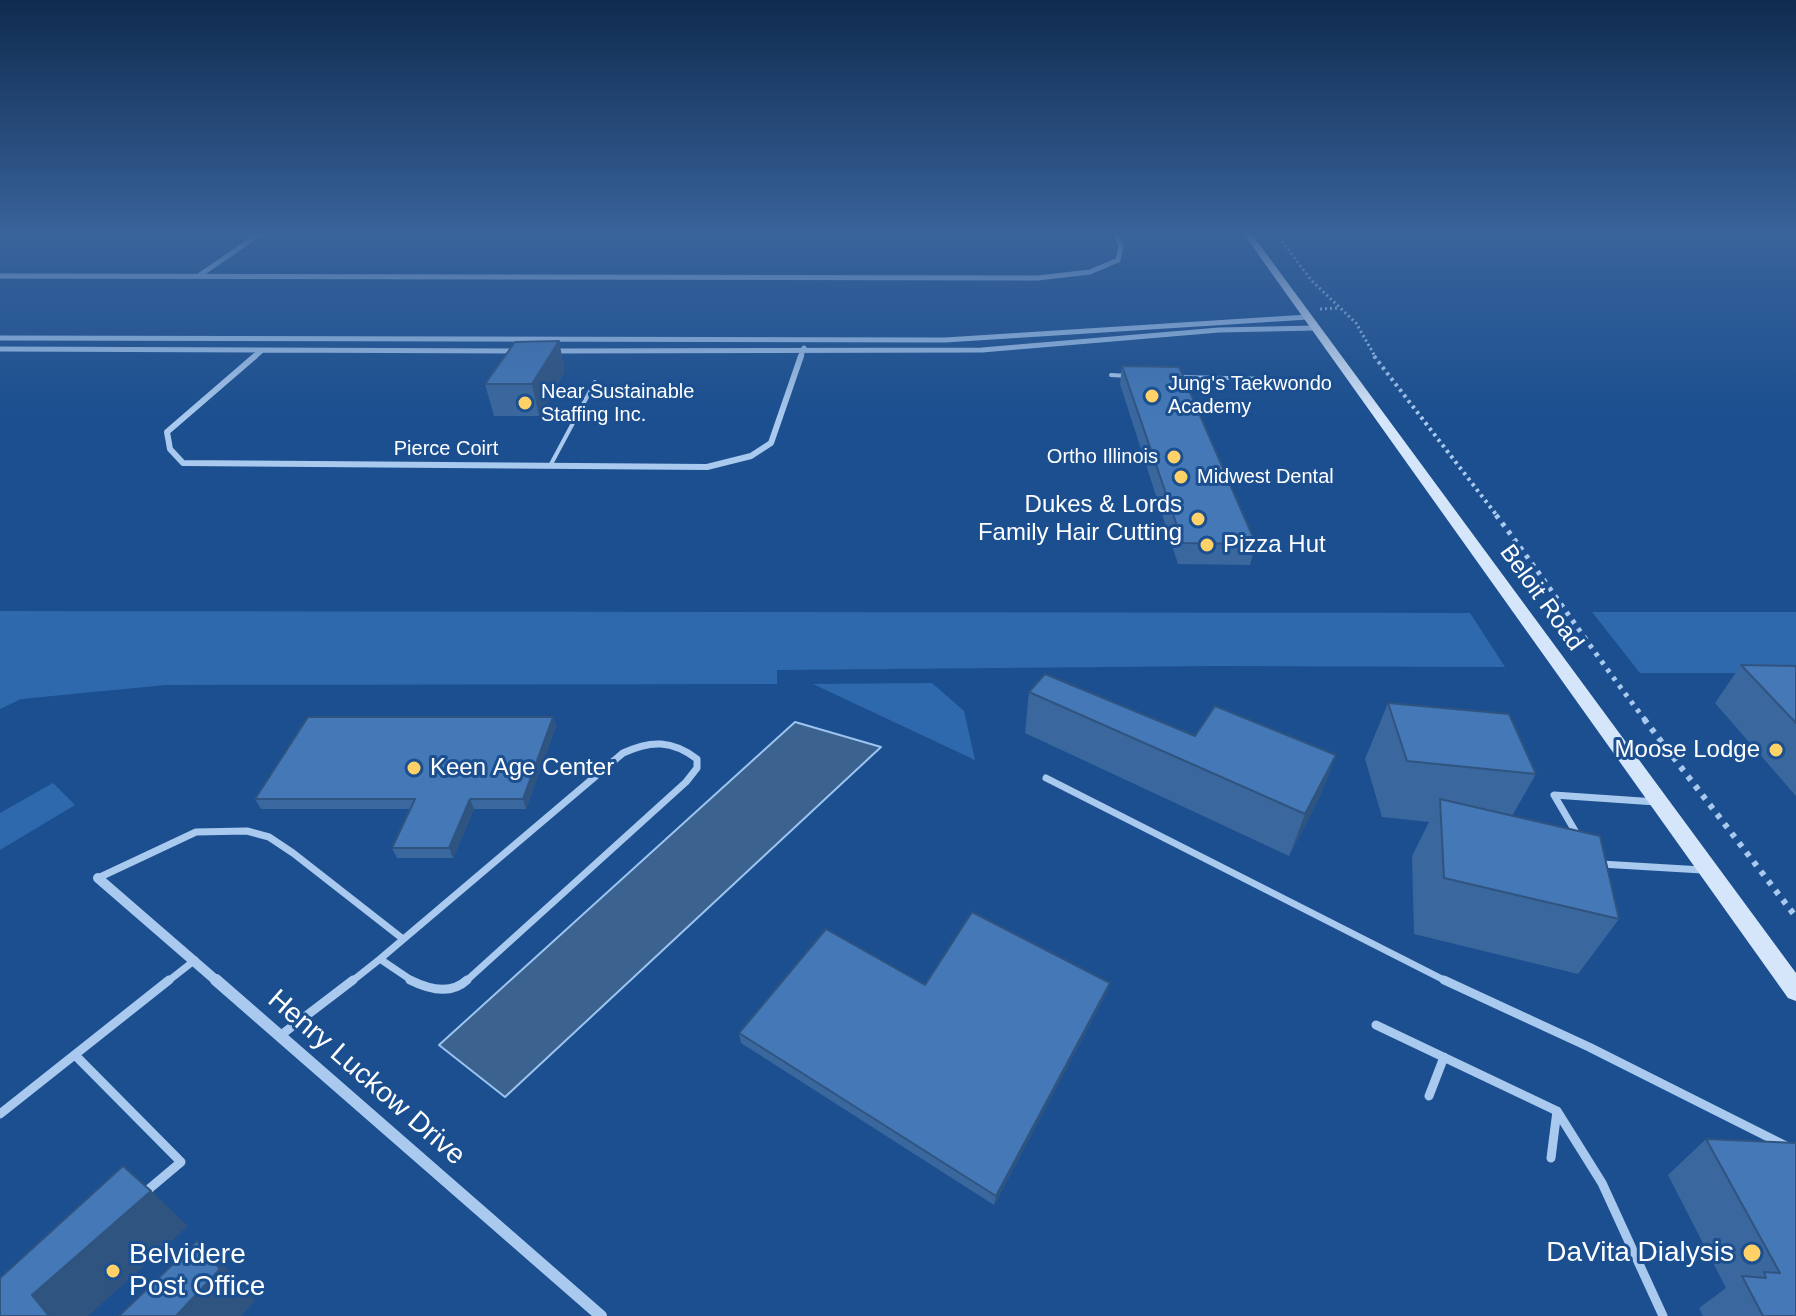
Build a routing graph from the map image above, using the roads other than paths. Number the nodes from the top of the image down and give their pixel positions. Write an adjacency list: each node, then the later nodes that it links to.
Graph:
1 (1291, 294): 2 (main road, Beloit Road)
2 (1312, 323): 5 (street); 10 (street); 18 (main road, Beloit Road)
3 (0, 338): 4 (street)
4 (273, 340): 5 (street); 7 (street, Pierce Coirt)
5 (807, 340): 10 (street, Pierce Coirt)
6 (0, 349): 7 (street)
7 (262, 350): 8 (street); 16 (street, Pierce Coirt)
8 (520, 351)
9 (552, 351): 10 (street)
10 (802, 351): 16 (street, Pierce Coirt)
11 (1111, 375): 12 (lane)
12 (1143, 376)
13 (1175, 377): 14 (lane)
14 (1276, 379)
15 (595, 382): 16 (lane)
16 (550, 466)
17 (1046, 778): 34 (lane)
18 (1659, 802): 19 (lane); 21 (main road, Beloit Road)
19 (1585, 850)
20 (1593, 863): 21 (lane)
21 (1709, 870): 26 (main road, Beloit Road)
22 (98, 878): 23 (lane); 25 (street, Henry Luckow Drive)
23 (403, 939): 24 (lane); 24 (lane)
24 (379, 959): 28 (lane)
25 (195, 960): 28 (street, Henry Luckow Drive); 29 (lane)
26 (1796, 991)
27 (1376, 1025): 30 (lane)
28 (281, 1035): 37 (street, Henry Luckow Drive)
29 (75, 1055): 33 (lane); 36 (lane)
30 (1444, 1057): 31 (lane); 32 (lane)
31 (1429, 1096)
32 (1557, 1111): 35 (lane); 38 (lane)
33 (0, 1114)
34 (1796, 1151)
35 (1551, 1158)
36 (133, 1202)
37 (601, 1316)
38 (1663, 1316)

